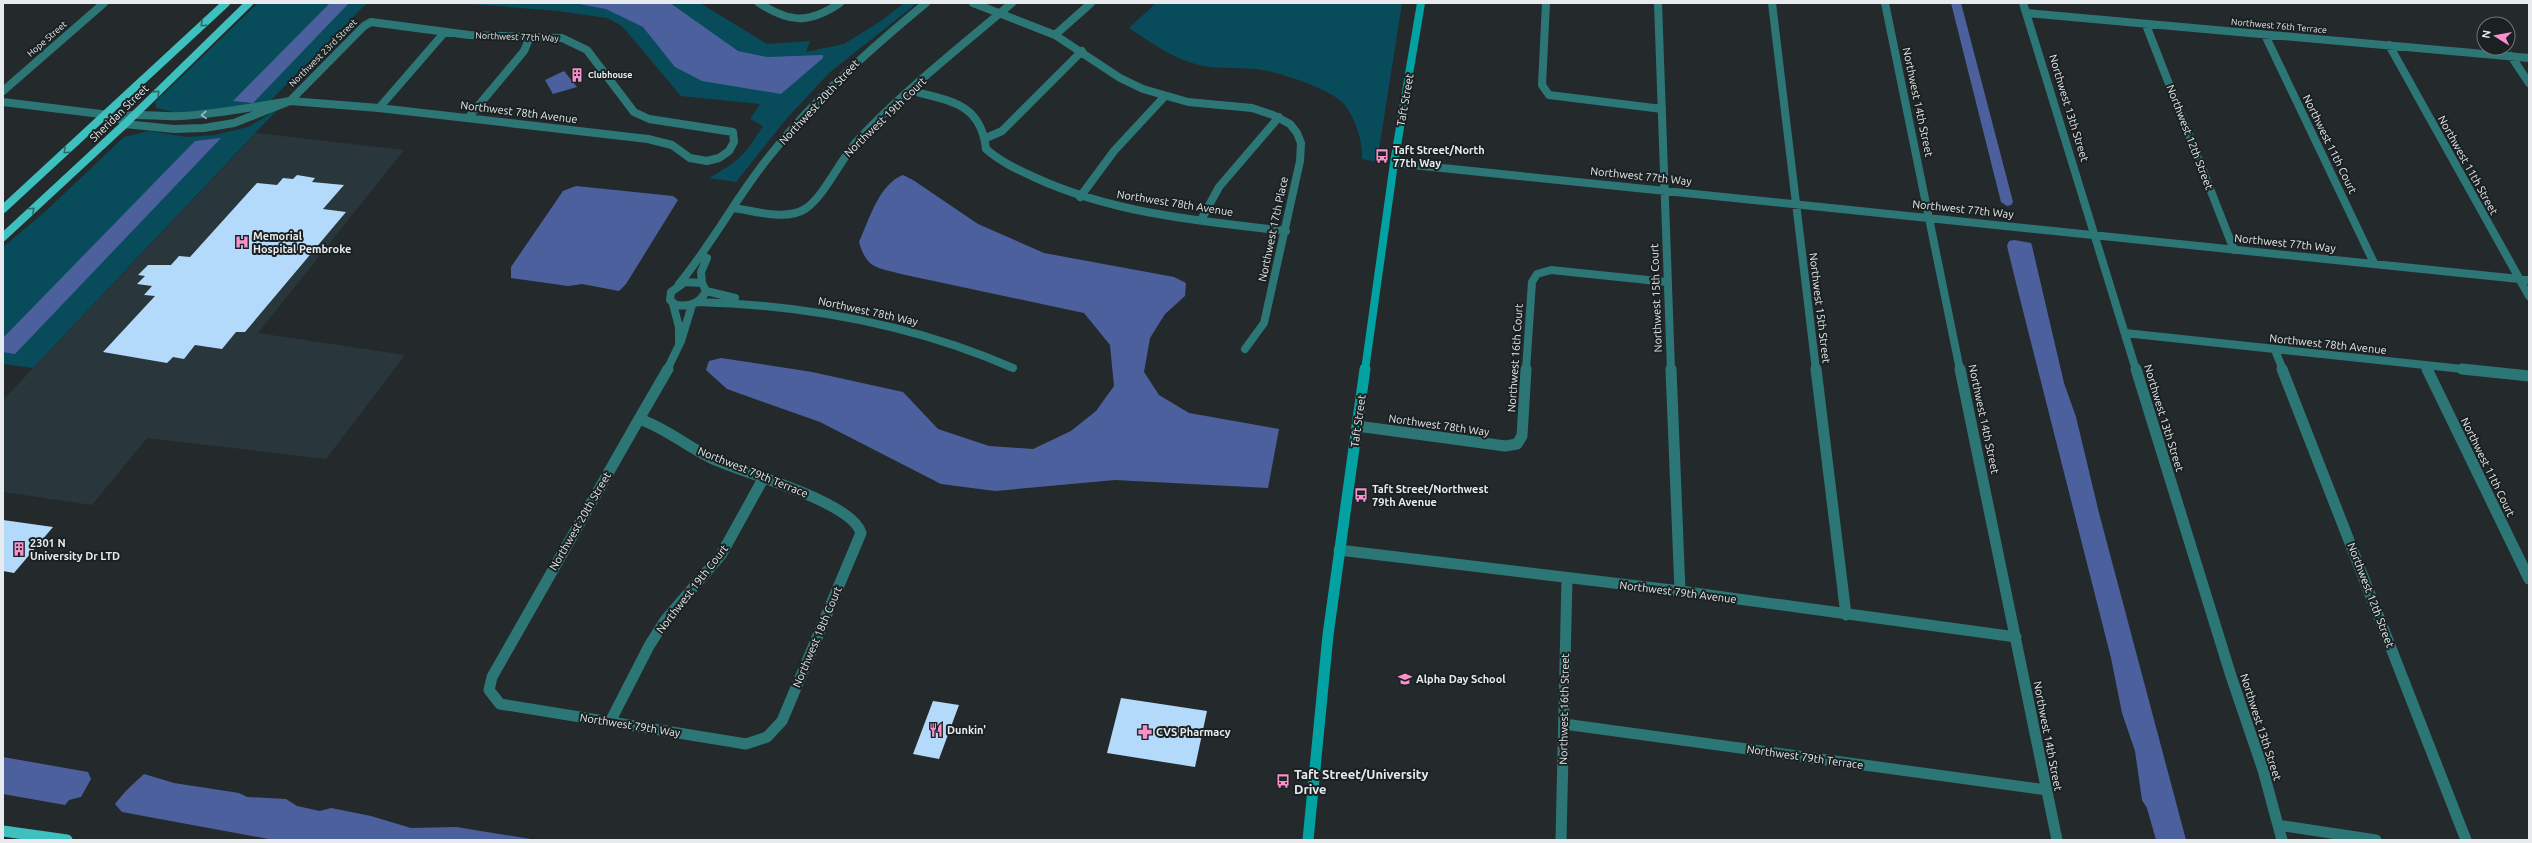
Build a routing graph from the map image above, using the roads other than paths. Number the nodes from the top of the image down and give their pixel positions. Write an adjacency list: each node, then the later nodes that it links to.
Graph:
1 (104, 3): 30 (street, Hope Street)
2 (226, 3): 38 (main road, Sheridan Street, one-way to 38)
3 (249, 3): 37 (main road, Sheridan Street, one-way to 3)
4 (760, 3): 5 (street)
5 (840, 3)
6 (926, 3): 49 (street, Northwest 20th Street)
7 (973, 3): 17 (street, Northwest 17th Place)
8 (1012, 3): 17 (street, Northwest 19th Court)
9 (1091, 3): 21 (street)
10 (1421, 3): 45 (street, Taft Street)
11 (1546, 3): 36 (street)
12 (1658, 3): 36 (street, Northwest 15th Court)
13 (1772, 3): 48 (street, Northwest 15th Street)
14 (1885, 3): 51 (street, Northwest 14th Street)
15 (2023, 3): 16 (street, Northwest 13th Street)
16 (2027, 13): 19 (street, Northwest 76th Terrace); 55 (street, Northwest 13th Street)
17 (1000, 14): 21 (street, Northwest 17th Place); 31 (street, Northwest 19th Court)
18 (371, 22): 20 (street, Northwest 77th Way); 33 (street, Northwest 23rd Street)
19 (2146, 25): 22 (street, Northwest 76th Terrace); 57 (street, Northwest 12th Street)
20 (444, 33): 23 (street, Northwest 77th Way); 35 (street)
21 (1054, 35): 25 (street, Northwest 17th Place)
22 (2265, 35): 24 (street, Northwest 76th Terrace); 58 (street, Northwest 11th Court)
23 (530, 37): 41 (street); 44 (street, Northwest 77th Way)
24 (2389, 45): 26 (street, Northwest 76th Terrace); 59 (street, Northwest 11th Street)
25 (1082, 51): 32 (street, Northwest 17th Place); 43 (street)
26 (2476, 53)
27 (2511, 56): 28 (street, Northwest 76th Terrace); 29 (street)
28 (2529, 58)
29 (2529, 83)
30 (3, 90)
31 (912, 91): 43 (street, Northwest 78th Avenue); 49 (street, Northwest 19th Court)
32 (1165, 96): 40 (street, Northwest 17th Place); 47 (street)
33 (290, 100): 35 (street, Northwest 78th Avenue); 37 (street, Northwest 78th Avenue, one-way to 37); 42 (street, Northwest 78th Avenue)
34 (3, 102): 38 (street, Northwest 78th Avenue)
35 (379, 108): 41 (street, Northwest 78th Avenue)
36 (1662, 109): 46 (street, Northwest 15th Court)
37 (136, 113): 39 (street, Northwest 78th Avenue); 42 (main road, Sheridan Street)
38 (105, 115): 39 (street, Northwest 78th Avenue); 50 (main road, Sheridan Street, one-way to 50)
39 (117, 116): 42 (street)
40 (1279, 117): 52 (street); 53 (street, Northwest 17th Place)
41 (468, 118): 44 (street, Northwest 78th Avenue)
42 (125, 124): 56 (main road, Sheridan Street, one-way to 42)
43 (986, 138): 47 (street, Northwest 78th Avenue)
44 (734, 145)
45 (1394, 163): 46 (street, Northwest 77th Way); 75 (street, Taft Street)
46 (1666, 190): 48 (street, Northwest 77th Way); 60 (street, Northwest 15th Court)
47 (1080, 197): 52 (street, Northwest 78th Avenue)
48 (1795, 204): 51 (street, Northwest 77th Way); 83 (street, Northwest 15th Street)
49 (734, 208): 54 (street, Northwest 20th Street)
50 (3, 209)
51 (1930, 218): 55 (street, Northwest 77th Way); 84 (street, Northwest 14th Street)
52 (1201, 220): 53 (street, Northwest 78th Avenue)
53 (1286, 230): 69 (street, Northwest 17th Place)
54 (715, 235): 61 (street, Northwest 20th Street); 62 (street, Northwest 20th Street)
55 (2095, 236): 57 (street, Northwest 77th Way); 67 (street, Northwest 13th Street)
56 (3, 237)
57 (2234, 250): 58 (street, Northwest 77th Way)
58 (2374, 264): 59 (street, Northwest 77th Way)
59 (2524, 280): 63 (street, Northwest 11th Street)
60 (1667, 282): 76 (street, Northwest 16th Court); 82 (street, Northwest 15th Court)
61 (679, 284): 62 (street); 64 (street)
62 (704, 287): 65 (street); 66 (street, Northwest 78th Way)
63 (2529, 296)
64 (673, 304): 65 (street); 68 (street)
65 (695, 304): 66 (street, Northwest 78th Way); 68 (street, Northwest 20th Street)
66 (761, 304): 72 (street, Northwest 78th Way)
67 (2125, 333): 70 (street, Northwest 78th Avenue); 90 (street, Northwest 13th Street)
68 (679, 344): 74 (street, Northwest 20th Street)
69 (1245, 349)
70 (2275, 350): 71 (street, Northwest 78th Avenue); 98 (street, Northwest 12th Street)
71 (2426, 366): 73 (street, Northwest 78th Avenue); 81 (street, Northwest 11th Court)
72 (1013, 368)
73 (2529, 376)
74 (639, 419): 77 (street, Northwest 79th Terrace); 85 (street, Northwest 20th Street)
75 (1357, 426): 76 (street, Northwest 78th Way); 79 (street, Taft Street)
76 (1517, 444)
77 (763, 479): 78 (street, Northwest 79th Terrace); 86 (street, Northwest 19th Court)
78 (861, 533): 88 (street, Northwest 18th Court)
79 (1339, 550): 80 (street, Northwest 79th Avenue); 93 (street, Taft Street)
80 (1567, 578): 82 (street, Northwest 79th Avenue); 87 (street, Northwest 16th Street)
81 (2529, 579)
82 (1680, 592): 83 (street, Northwest 79th Avenue)
83 (1846, 615): 84 (street, Northwest 79th Avenue)
84 (2016, 637): 89 (street, Northwest 14th Street)
85 (494, 699): 86 (street, Northwest 79th Way)
86 (610, 722): 88 (street, Northwest 79th Way)
87 (1564, 724): 89 (street, Northwest 79th Terrace); 94 (street, Northwest 16th Street)
88 (767, 737)
89 (2047, 790): 95 (street, Northwest 14th Street)
90 (2278, 825): 96 (street, Northwest 13th Street); 97 (street)
91 (3, 831): 92 (main road)
92 (66, 840)
93 (1308, 840)
94 (1561, 840)
95 (2057, 840)
96 (2282, 840)
97 (2376, 840)
98 (2466, 840)

